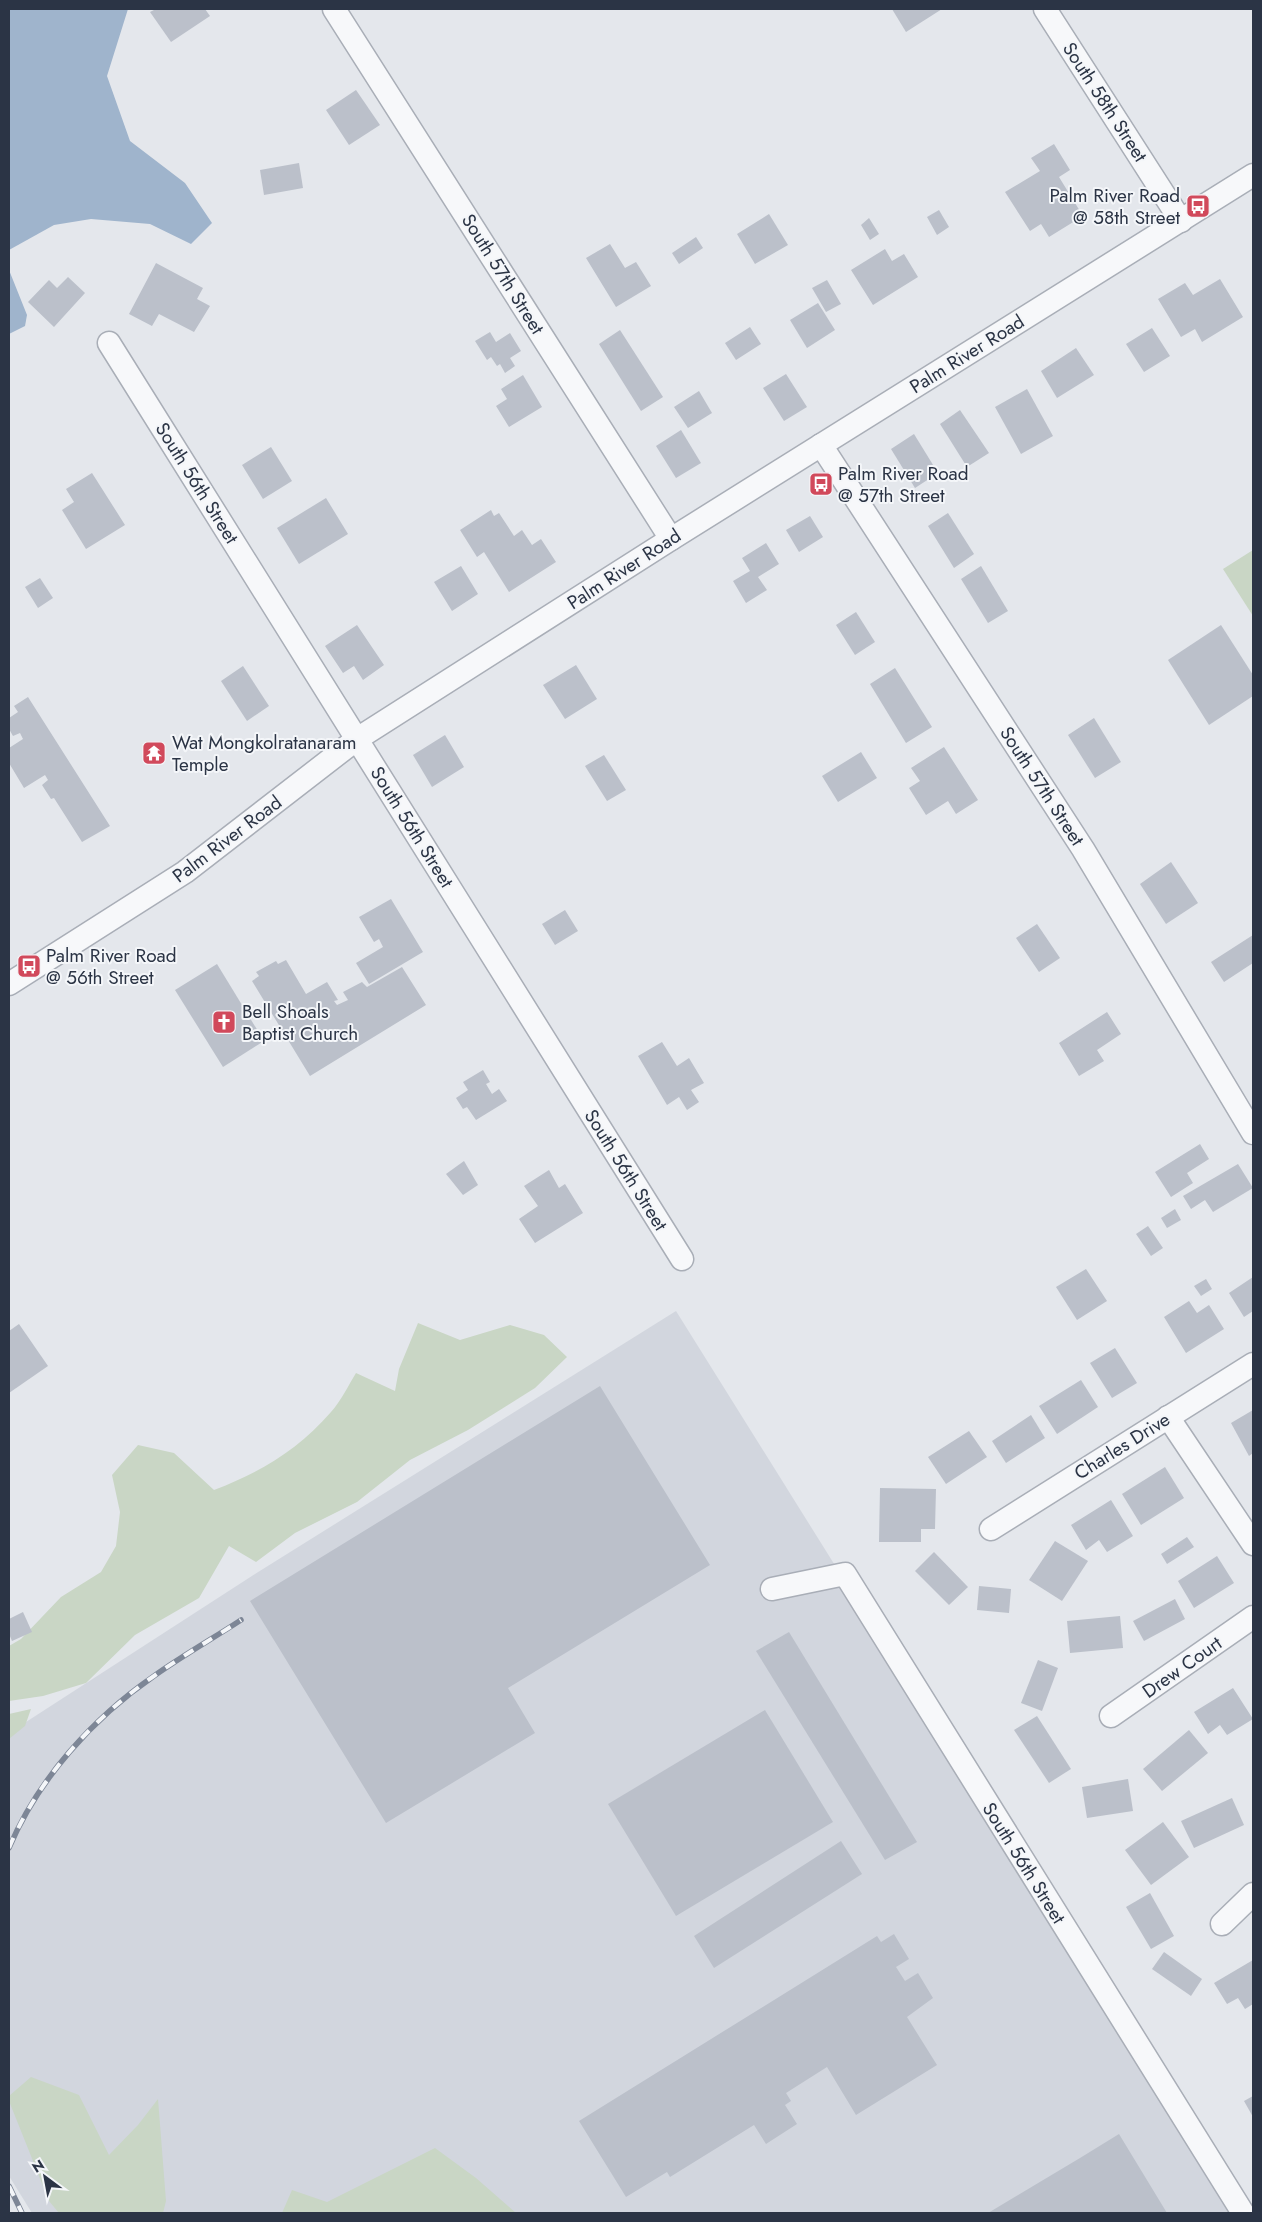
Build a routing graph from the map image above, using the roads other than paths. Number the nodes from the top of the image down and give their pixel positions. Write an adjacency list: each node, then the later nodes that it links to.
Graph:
1 (334, 9): 7 (street, South 57th Street)
2 (1045, 9): 4 (street, South 58th Street)
3 (1253, 175): 4 (street, Palm River Road)
4 (1181, 220): 6 (street, Palm River Road)
5 (109, 343): 8 (street, South 56th Street)
6 (821, 445): 7 (street, Palm River Road); 10 (street, South 57th Street)
7 (671, 539): 8 (street, Palm River Road)
8 (357, 740): 9 (street, Palm River Road); 11 (street, South 56th Street)
9 (9, 984)
10 (1253, 1132)
11 (682, 1259)
12 (1253, 1364): 13 (street, Charles Drive)
13 (1168, 1417): 14 (street, Charles Drive); 15 (street)
14 (991, 1529)
15 (1253, 1544)
16 (772, 1589): 21 (street, South 56th Street)
17 (1253, 1617): 18 (street, Drew Court)
18 (1110, 1716)
19 (1253, 1894): 20 (street)
20 (1222, 1924)
21 (1243, 2213)

